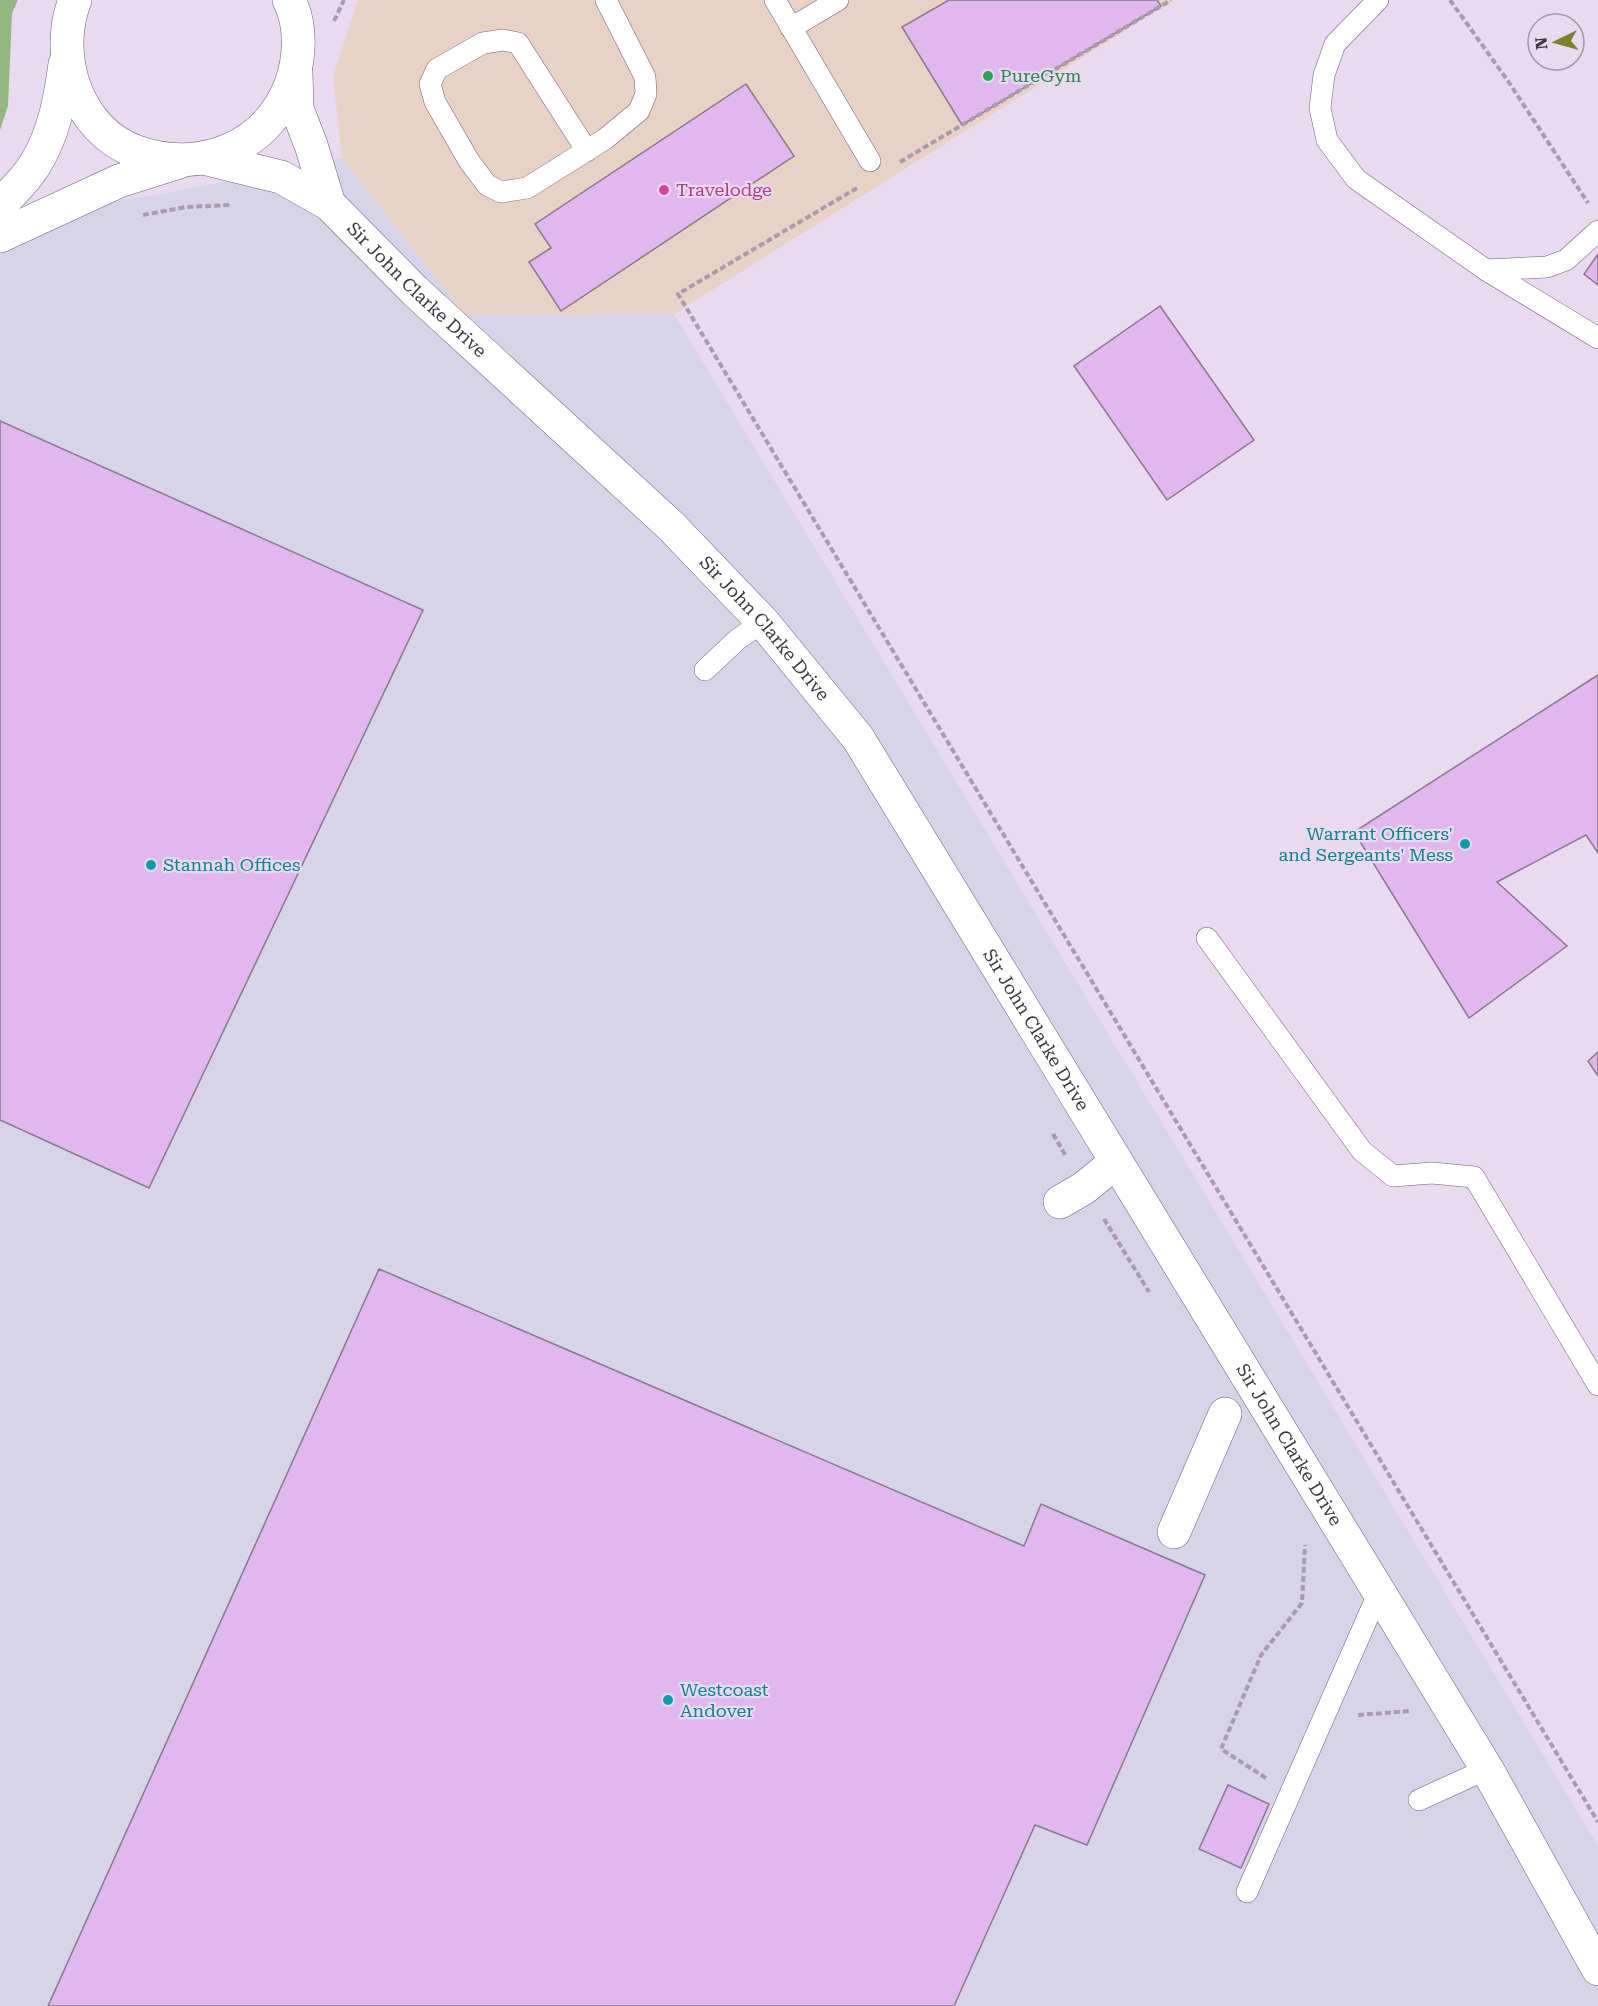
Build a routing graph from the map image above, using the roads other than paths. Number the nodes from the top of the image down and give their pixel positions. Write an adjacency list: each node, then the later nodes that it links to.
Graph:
1 (75, 0): 9 (street)
2 (289, 0): 10 (street)
3 (320, 0): 10 (street)
4 (606, 0): 11 (lane)
5 (775, 0): 8 (lane)
6 (838, 0): 8 (lane)
7 (1378, 0): 18 (lane)
8 (791, 28): 13 (lane)
9 (67, 49): 12 (street); 15 (street)
10 (297, 56): 12 (street); 14 (street)
11 (587, 152): 11 (lane)
12 (194, 159): 14 (street); 17 (street)
13 (870, 160)
14 (329, 204): 20 (street, Sir John Clarke Drive)
15 (0, 205)
16 (1596, 222): 18 (lane)
17 (0, 236)
18 (1486, 270): 19 (lane)
19 (1598, 338)
20 (763, 622): 21 (lane); 23 (street, Sir John Clarke Drive)
21 (705, 670)
22 (1207, 938): 25 (lane)
23 (1116, 1162): 24 (street); 28 (street, Sir John Clarke Drive)
24 (1072, 1195)
25 (1598, 1385)
26 (1225, 1414): 27 (street)
27 (1174, 1532)
28 (1378, 1594): 29 (street, Sir John Clarke Drive); 31 (lane)
29 (1487, 1769): 30 (lane); 32 (street, Sir John Clarke Drive)
30 (1419, 1800)
31 (1248, 1892)
32 (1598, 1969)

